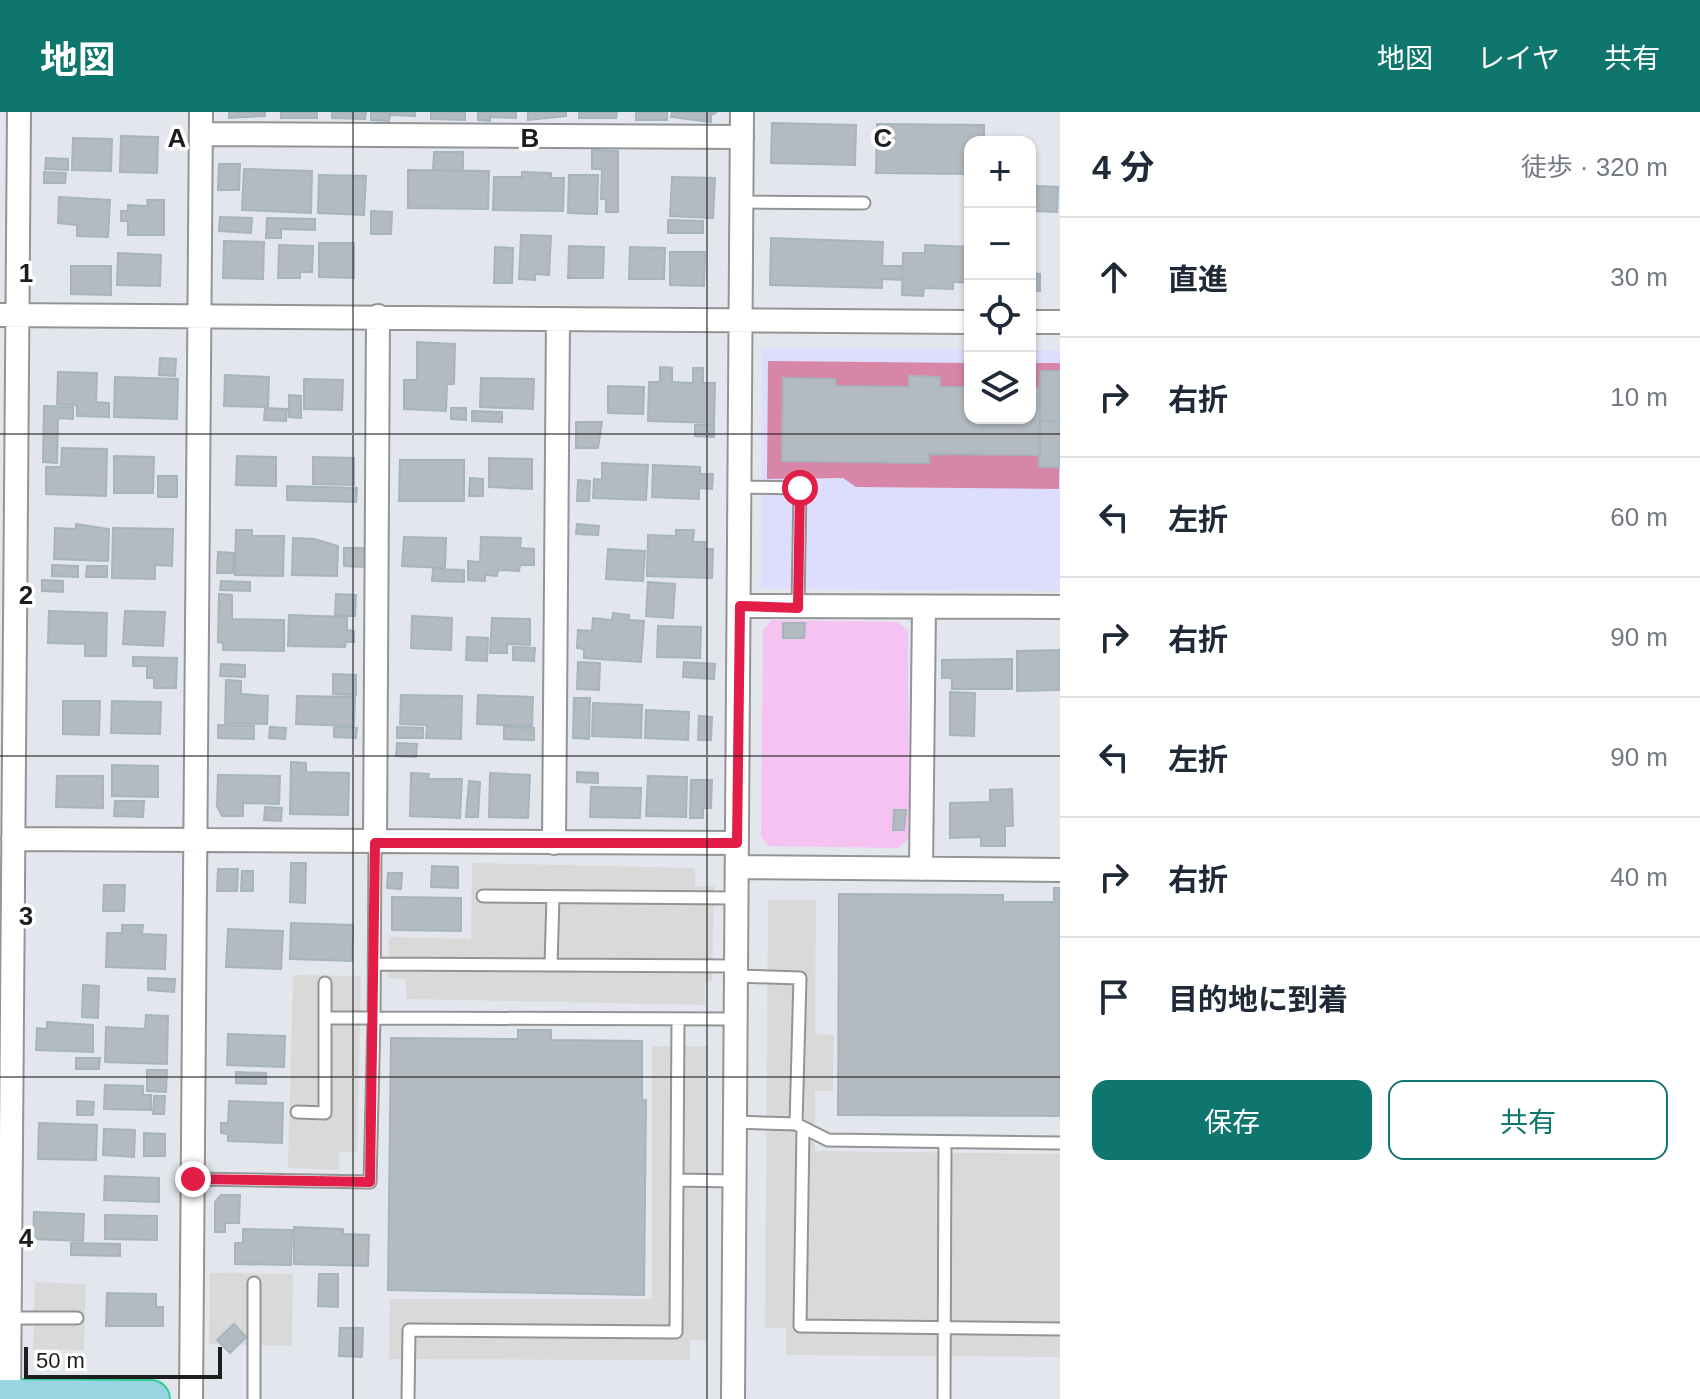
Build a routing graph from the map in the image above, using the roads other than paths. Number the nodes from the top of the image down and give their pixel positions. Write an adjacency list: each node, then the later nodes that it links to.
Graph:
1 (742, 112): 4 (street)
2 (201, 123): 4 (street); 8 (street)
3 (13, 125): 7 (street)
4 (742, 137): 5 (street)
5 (742, 202): 6 (lane); 11 (street)
6 (864, 203)
7 (9, 315): 8 (street); 16 (street)
8 (200, 316): 9 (street); 22 (street)
9 (378, 316): 10 (street); 23 (street)
10 (558, 319): 11 (street); 24 (street)
11 (741, 319): 12 (street); 15 (street)
12 (964, 322)
13 (1036, 322): 14 (street)
14 (1060, 322)
15 (741, 487): 17 (street); 20 (lane)
16 (8, 500): 21 (street)
17 (740, 606): 20 (street); 25 (street)
18 (924, 607): 19 (street); 20 (street); 28 (street)
19 (1060, 607)
20 (798, 608)
21 (8, 676): 26 (street)
22 (196, 841): 23 (street); 26 (street); 47 (street)
23 (375, 843): 24 (street); 33 (lane)
24 (554, 843): 25 (street)
25 (737, 843): 27 (street)
26 (9, 847): 41 (street)
27 (737, 867): 28 (street); 32 (street)
28 (921, 869): 29 (street)
29 (1060, 870)
30 (483, 896): 31 (lane)
31 (553, 897): 32 (lane); 34 (lane)
32 (737, 898): 35 (street)
33 (374, 964): 34 (lane); 38 (lane)
34 (551, 965): 35 (lane)
35 (736, 971): 40 (street); 44 (lane)
36 (325, 983): 37 (lane)
37 (325, 1018): 38 (lane); 42 (lane)
38 (374, 1018): 39 (lane); 47 (lane)
39 (678, 1019): 40 (lane); 48 (lane)
40 (736, 1019): 43 (street)
41 (6, 1024): 50 (street)
42 (297, 1112)
43 (735, 1122): 44 (lane); 49 (street)
44 (800, 1126): 45 (lane); 55 (lane)
45 (945, 1142): 46 (lane); 55 (lane)
46 (1060, 1143)
47 (193, 1179): 59 (street)
48 (677, 1180): 49 (lane); 61 (lane)
49 (734, 1181): 62 (street)
50 (5, 1197): 51 (street)
51 (5, 1244): 53 (street)
52 (254, 1283): 60 (lane)
53 (6, 1310): 54 (lane); 57 (street)
54 (77, 1318)
55 (945, 1328): 56 (lane); 63 (lane)
56 (1060, 1329)
57 (6, 1398): 58 (highway)
58 (151, 1399)
59 (191, 1399)
60 (254, 1399)
61 (408, 1399)
62 (733, 1399)
63 (944, 1399)

